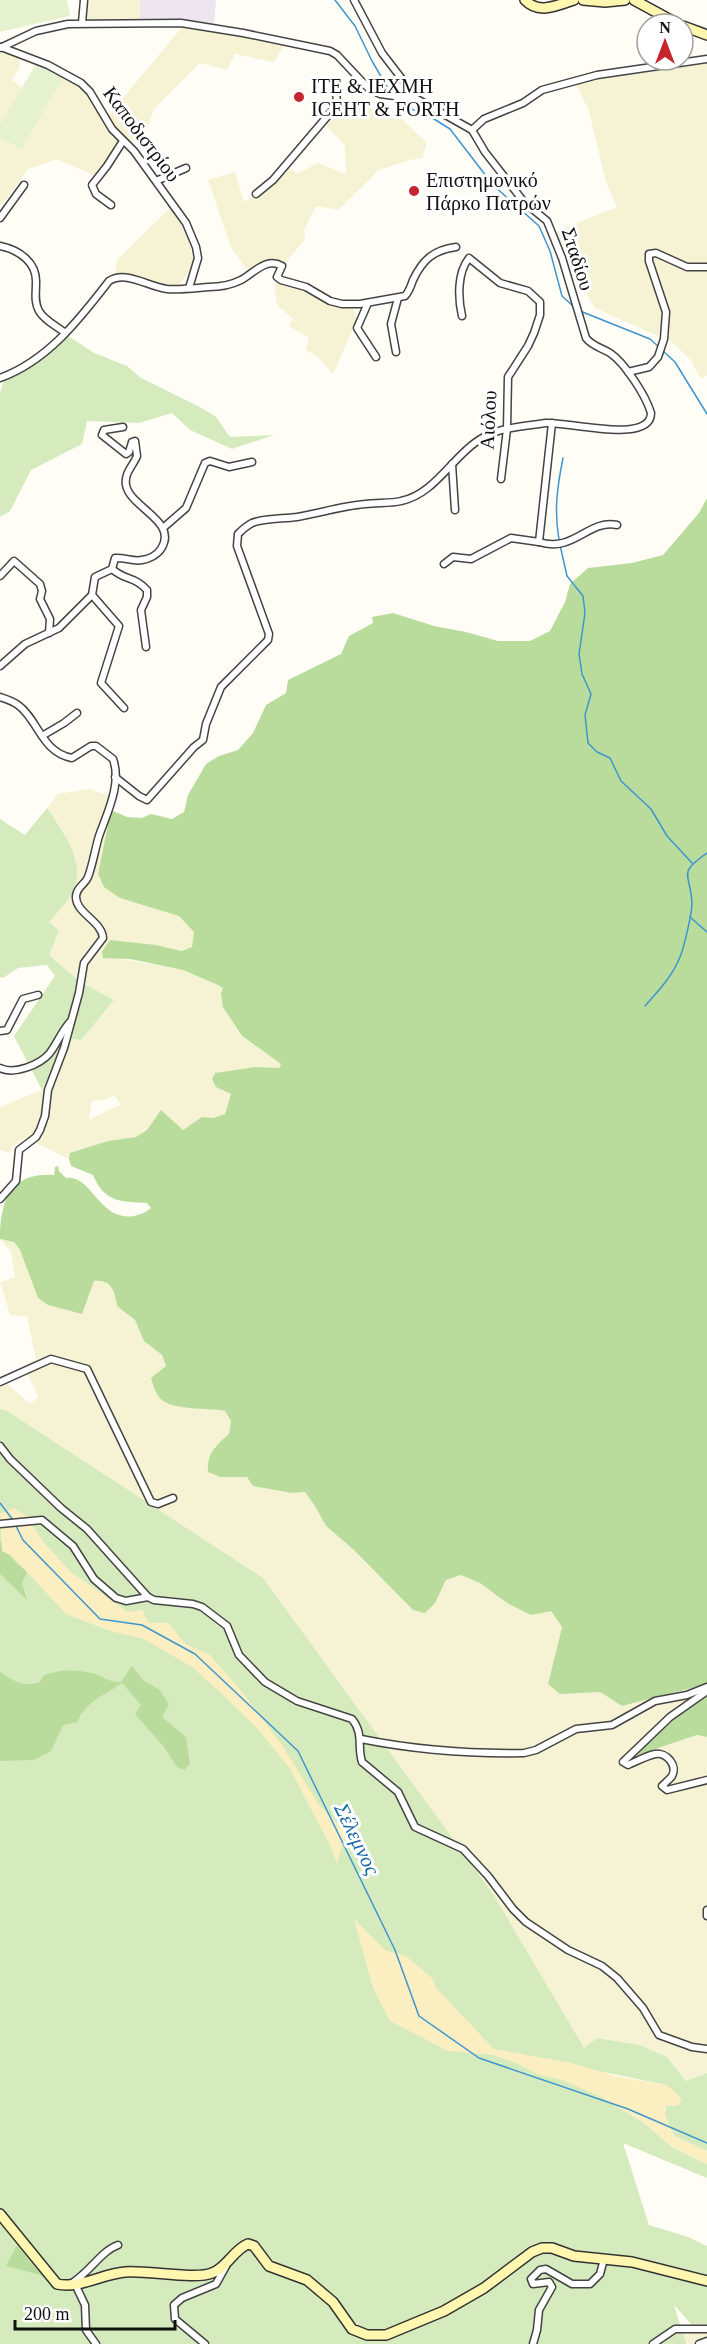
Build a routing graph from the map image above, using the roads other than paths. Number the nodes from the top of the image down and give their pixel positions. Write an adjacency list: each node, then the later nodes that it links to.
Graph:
1 (84, 0): 9 (street)
2 (354, 0): 13 (street)
3 (525, 0): 4 (main road)
4 (574, 0)
5 (583, 0): 6 (main road)
6 (625, 0)
7 (634, 0): 8 (main road)
8 (656, 12)
9 (82, 23): 10 (street, Σταδίου); 13 (street, Σταδίου)
10 (1, 47): 15 (street, Καποδιστρίου)
11 (707, 59): 14 (street)
12 (336, 93): 19 (street)
13 (408, 96): 14 (street, Σταδίου)
14 (472, 130): 32 (street, Σταδίου)
15 (123, 141): 17 (street, Καποδιστρίου); 20 (street)
16 (186, 168): 17 (street)
17 (156, 181): 25 (street, Καποδιστρίου)
18 (24, 185): 21 (street)
19 (256, 194)
20 (111, 205)
21 (0, 218)
22 (0, 246): 29 (street)
23 (456, 247): 26 (street)
24 (707, 267): 32 (street)
25 (189, 288): 27 (street); 29 (street)
26 (398, 298): 27 (street); 30 (street)
27 (368, 303): 31 (street)
28 (462, 316): 36 (street, Αιόλου)
29 (64, 332): 33 (street)
30 (396, 352)
31 (376, 357)
32 (628, 372): 34 (street, Σταδίου)
33 (0, 378)
34 (552, 423): 36 (street, Σταδίου); 43 (street)
35 (123, 427): 42 (street)
36 (507, 429): 38 (street, Σταδίου); 39 (street, Αιόλου)
37 (252, 462): 42 (street)
38 (452, 464): 40 (street); 55 (street, Σταδίου)
39 (501, 478)
40 (455, 510)
41 (616, 525): 43 (street)
42 (163, 528): 45 (street)
43 (539, 542): 44 (street)
44 (444, 564)
45 (112, 569): 47 (street); 49 (street)
46 (0, 576): 48 (street)
47 (92, 595): 48 (street); 52 (street)
48 (49, 633): 50 (street)
49 (146, 647)
50 (0, 666)
51 (0, 697): 54 (street)
52 (124, 708)
53 (77, 713): 54 (street)
54 (42, 736): 55 (street)
55 (115, 777): 57 (street)
56 (38, 995): 58 (street)
57 (71, 1021): 59 (street); 60 (street)
58 (0, 1031)
59 (0, 1068)
60 (0, 1199)
61 (0, 1382): 63 (street)
62 (0, 1446): 65 (street)
63 (173, 1498)
64 (0, 1524): 65 (street)
65 (148, 1597): 67 (street)
66 (707, 1689): 67 (street); 68 (street)
67 (361, 1739): 71 (street)
68 (707, 1780)
69 (707, 1910): 70 (street)
70 (707, 1916)
71 (707, 2049)
72 (0, 2214): 77 (main road)
73 (118, 2246): 77 (street)
74 (604, 2259): 75 (main road); 76 (main road); 82 (street)
75 (228, 2262): 77 (main road); 81 (street)
76 (707, 2281)
77 (72, 2284): 80 (street)
78 (707, 2329): 83 (street)
79 (707, 2341): 84 (street)
80 (96, 2344)
81 (205, 2344)
82 (533, 2344)
83 (653, 2344)
84 (699, 2344)

